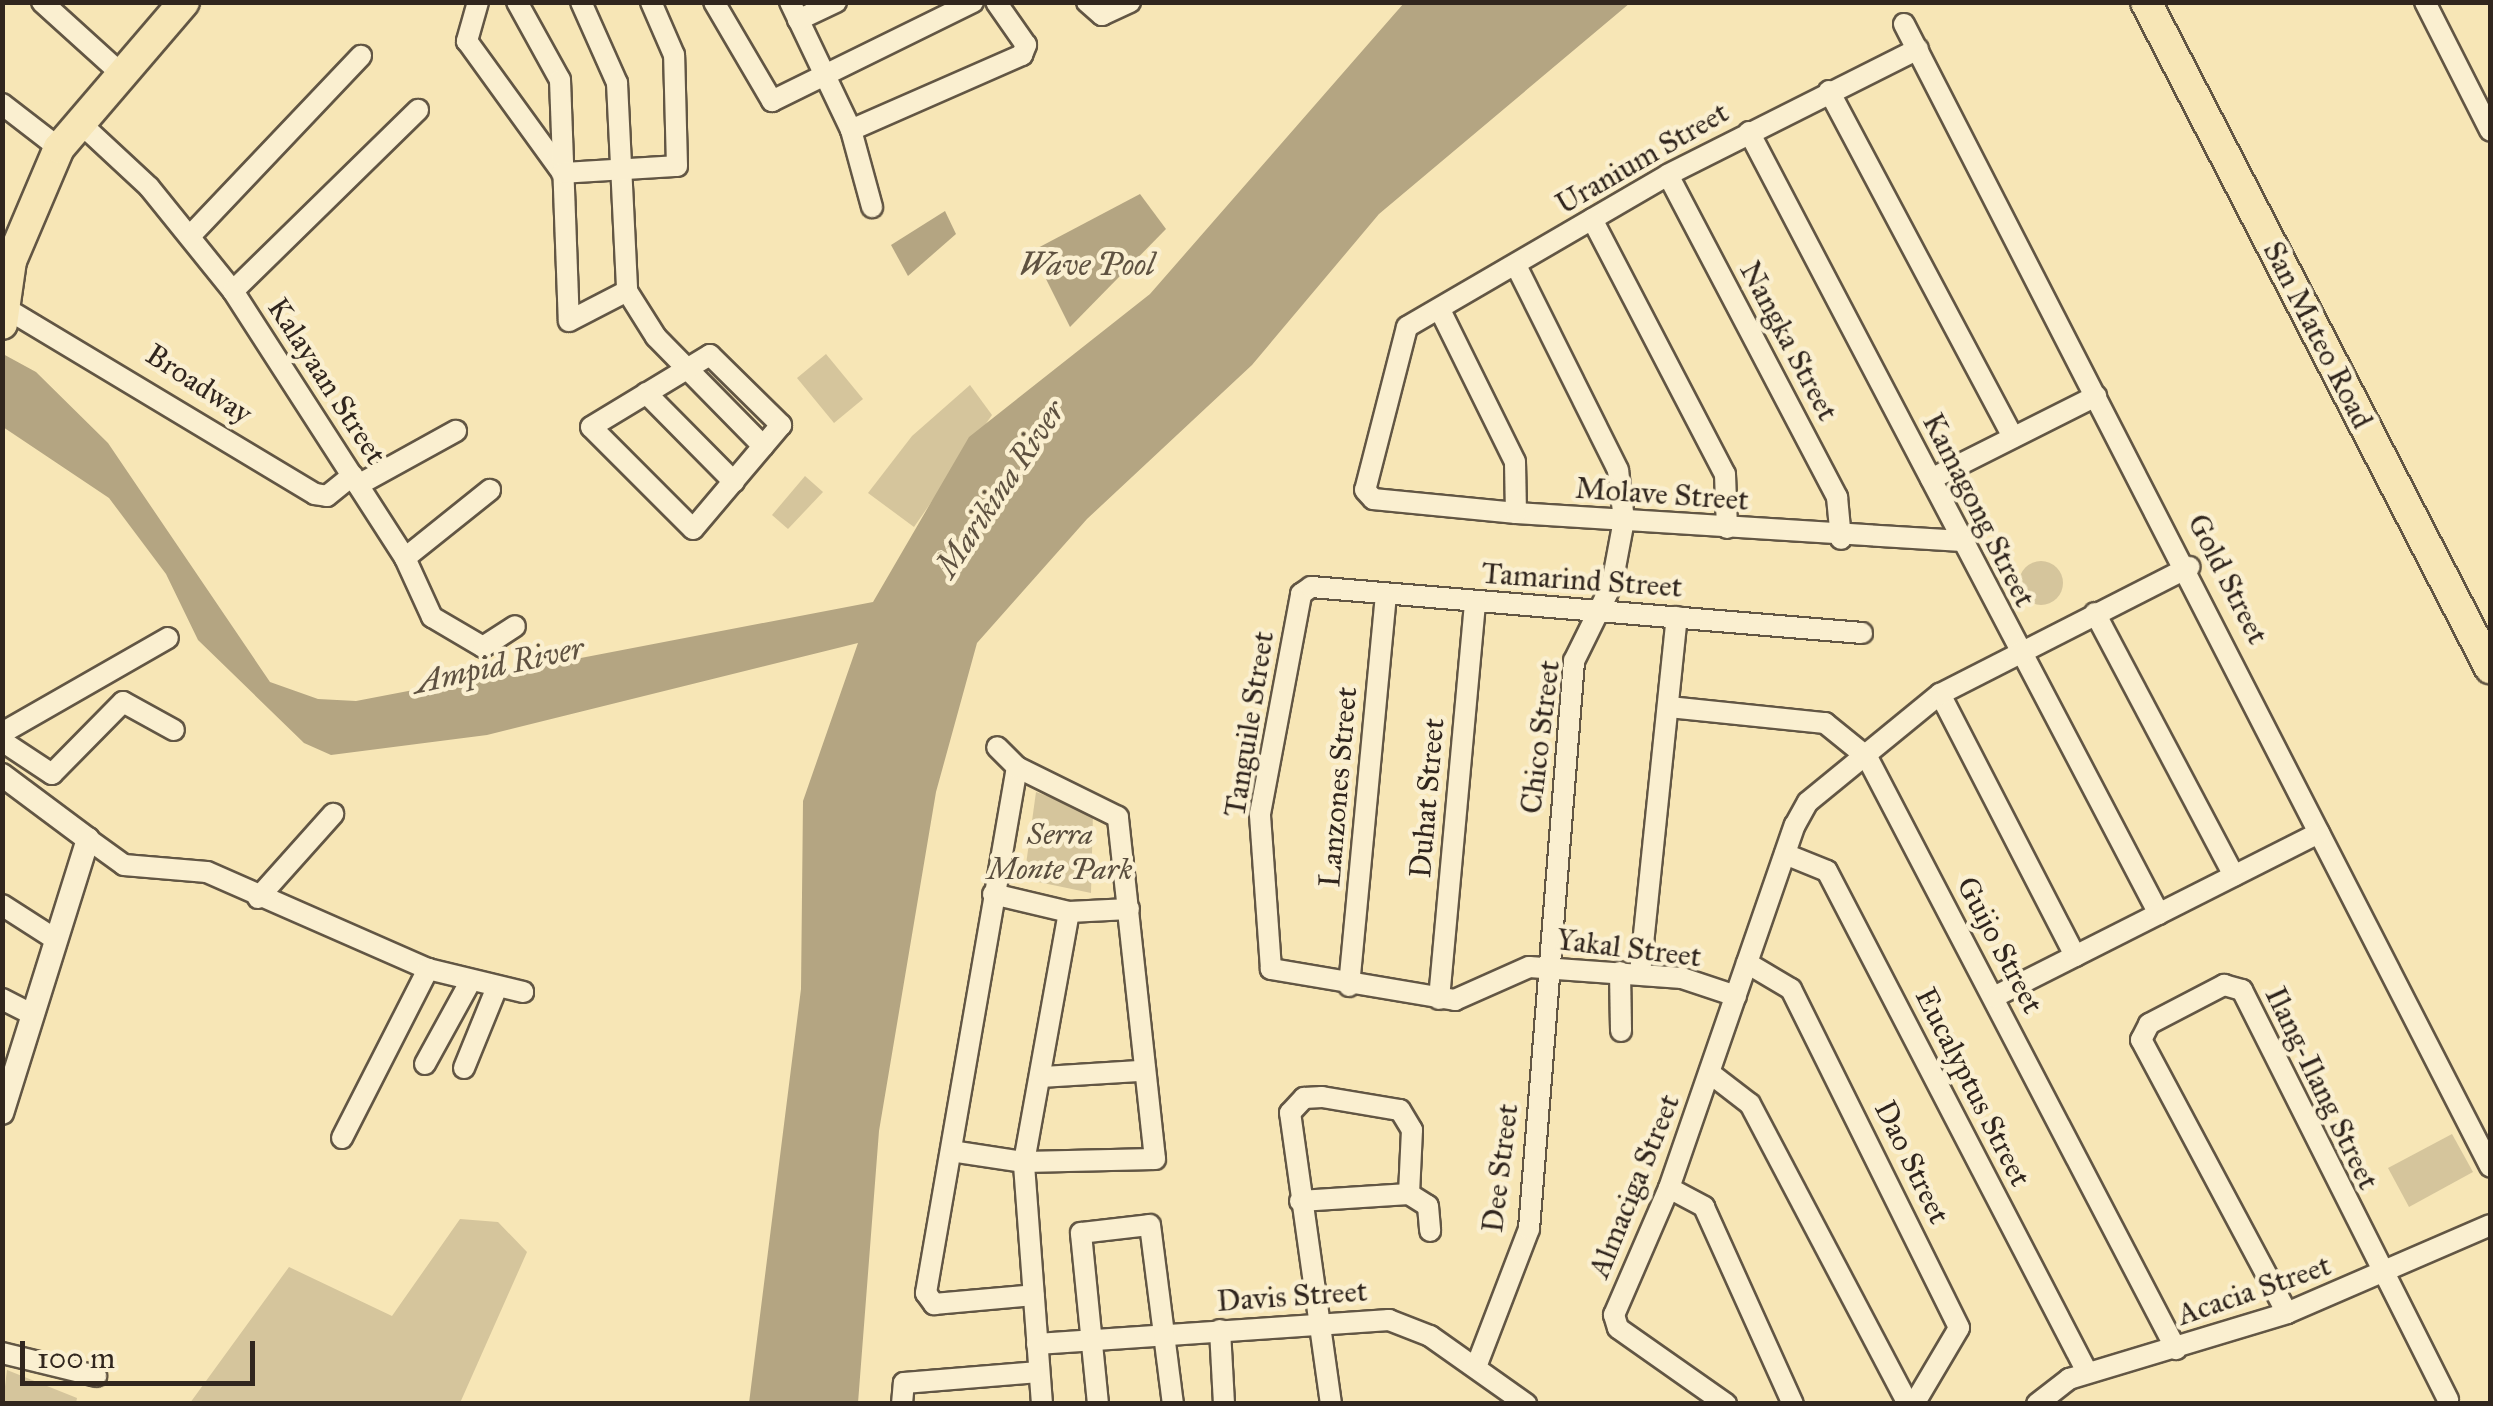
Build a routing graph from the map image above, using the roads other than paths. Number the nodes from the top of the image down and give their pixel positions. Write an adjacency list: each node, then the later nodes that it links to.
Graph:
1 (42, 2): 20 (street)
2 (184, 2): 20 (main road)
3 (478, 2): 31 (street)
4 (516, 2): 31 (street)
5 (581, 2): 30 (street)
6 (651, 2): 30 (street)
7 (714, 2): 21 (street)
8 (836, 2): 16 (street)
9 (973, 2): 21 (street)
10 (996, 2): 26 (street)
11 (1130, 2): 15 (street)
12 (2146, 2): 71 (main road, San Mateo Road)
13 (2168, 2): 66 (main road, San Mateo Road)
14 (2425, 2): 27 (street)
15 (1095, 9)
16 (794, 11): 21 (street)
17 (1904, 24): 18 (street, Gold Street)
18 (1918, 49): 22 (street, Uranium Street); 44 (street, Gold Street)
19 (361, 56): 35 (street)
20 (118, 71): 25 (main road)
21 (824, 77): 26 (street)
22 (1829, 92): 28 (street, Uranium Street); 46 (street)
23 (2, 104): 29 (street)
24 (418, 110): 38 (street)
25 (78, 121): 29 (main road); 35 (street, Kalayaan Street)
26 (851, 130): 33 (street)
27 (2490, 130)
28 (1749, 132): 32 (street, Uranium Street); 48 (street, Kamagong Street)
29 (58, 148): 36 (main road)
30 (621, 171): 31 (street); 39 (street)
31 (562, 173): 39 (street)
32 (1668, 175): 34 (street, Uranium Street); 56 (street, Nangka Street)
33 (872, 208)
34 (1592, 219): 37 (street, Uranium Street); 55 (street)
35 (191, 235): 38 (street, Kalayaan Street)
36 (7, 267): 41 (main road)
37 (1517, 267): 40 (street, Uranium Street); 54 (street)
38 (233, 291): 49 (street, Kalayaan Street)
39 (627, 291): 42 (street)
40 (1440, 310): 52 (street, Uranium Street); 53 (street)
41 (4, 318): 49 (street, Broadway)
42 (685, 368): 43 (street); 47 (street); 47 (street)
43 (646, 393): 50 (street); 50 (street)
44 (2096, 396): 46 (street); 59 (street, Gold Street)
45 (456, 431): 49 (street)
46 (2013, 438): 48 (street)
47 (764, 446): 50 (street)
48 (1930, 479): 57 (street, Kamagong Street)
49 (356, 480): 58 (street, Kalayaan Street)
50 (734, 482)
51 (490, 490): 58 (street)
52 (1365, 490): 53 (street, Molave Street)
53 (1516, 512): 54 (street, Molave Street)
54 (1624, 520): 55 (street, Molave Street); 63 (street, Chico Street)
55 (1727, 528): 56 (street, Molave Street)
56 (1841, 539): 57 (street, Molave Street)
57 (1958, 541): 70 (street, Kamagong Street)
58 (405, 558): 67 (street, Kalayaan Street)
59 (2190, 566): 64 (street, Almaciga Street); 81 (street, Gold Street)
60 (1300, 594): 61 (street, Tamarind Street); 97 (street, Tanguile Street)
61 (1386, 594): 62 (street, Tamarind Street); 99 (street, Lanzones Street)
62 (1474, 603): 63 (street, Tamarind Street); 104 (street, Duhat Street)
63 (1599, 612): 65 (street, Tamarind Street); 94 (street, Chico Street)
64 (2095, 612): 70 (street, Almaciga Street); 84 (street)
65 (1677, 617): 68 (street, Tamarind Street); 73 (street)
66 (2490, 624)
67 (515, 626)
68 (1862, 633)
69 (168, 638): 75 (street)
70 (2016, 652): 72 (street, Almaciga Street); 90 (street, Kamagong Street)
71 (2490, 668)
72 (1940, 694): 77 (street, Almaciga Street); 92 (street)
73 (1669, 708): 77 (street, Guijo Street); 96 (street)
74 (174, 730): 75 (street)
75 (2, 737)
76 (997, 747): 78 (street)
77 (1867, 757): 83 (street, Almaciga Street); 103 (street, Guijo Street)
78 (1017, 767): 85 (street); 88 (street)
79 (2, 775): 82 (street)
80 (333, 814): 86 (street)
81 (2319, 833): 84 (street); 117 (street, Gold Street)
82 (88, 839): 86 (street); 91 (street)
83 (1785, 854): 93 (street, Almaciga Street); 135 (street, Eucalyptus Street)
84 (2234, 876): 90 (street)
85 (993, 894): 89 (street); 115 (street)
86 (258, 898): 95 (street)
87 (2, 905): 91 (street)
88 (1129, 909): 89 (street); 110 (street)
89 (1069, 912): 112 (street)
90 (2159, 914): 92 (street)
91 (56, 939): 106 (street)
92 (2075, 956): 103 (street)
93 (1747, 963): 102 (street, Almaciga Street); 147 (street, Dao Street)
94 (1548, 967): 96 (street, Yakal Street); 104 (street, Yakal Street); 133 (street, Dee Street)
95 (428, 968): 98 (street); 114 (street)
96 (1630, 972): 102 (street, Yakal Street); 107 (street)
97 (1283, 976): 99 (street, Yakal Street)
98 (470, 982): 100 (street); 108 (street)
99 (1350, 986): 104 (street, Yakal Street)
100 (495, 992): 101 (street); 109 (street)
101 (523, 992)
102 (1736, 996): 111 (street, Almaciga Street)
103 (1994, 997): 131 (street, Guijo Street)
104 (1439, 998)
105 (2, 999): 106 (street)
106 (33, 1015): 113 (street)
107 (1622, 1031)
108 (425, 1064)
109 (464, 1068)
110 (1141, 1071): 112 (street); 116 (street)
111 (1711, 1074): 118 (street, Almaciga Street); 147 (street)
112 (1042, 1077): 116 (street)
113 (2, 1113)
114 (342, 1138)
115 (951, 1151): 116 (street); 124 (street)
116 (1024, 1162): 124 (street)
117 (2490, 1166)
118 (1669, 1188): 145 (street, Almaciga Street); 146 (street)
119 (1409, 1194): 120 (street); 120 (street); 122 (street)
120 (1300, 1200): 126 (street)
121 (2490, 1225): 123 (street, Acacia Street)
122 (1430, 1231)
123 (2381, 1276): 125 (street, Acacia Street); 125 (street, Ilang-Ilang Street); 137 (street)
124 (1034, 1295): 130 (street)
125 (2287, 1313): 131 (street, Acacia Street)
126 (1319, 1323): 127 (street, Davis Street); 133 (street, Davis Street); 143 (street)
127 (1220, 1330): 128 (street, Davis Street); 142 (street)
128 (1167, 1334): 129 (street, Davis Street); 129 (street); 141 (street)
129 (1091, 1340): 130 (street, Davis Street); 140 (street)
130 (1037, 1344): 134 (street)
131 (2176, 1350): 135 (street, Acacia Street)
132 (2, 1353): 136 (street)
133 (1476, 1367): 144 (street, Davis Street)
134 (1039, 1372): 138 (street); 139 (street)
135 (2087, 1372): 148 (street, Acacia Street)
136 (96, 1376)
137 (2448, 1400)
138 (902, 1404)
139 (1042, 1404)
140 (1098, 1404)
141 (1173, 1404)
142 (1224, 1404)
143 (1331, 1404)
144 (1526, 1404)
145 (1726, 1404)
146 (1793, 1404)
147 (1911, 1404)
148 (2037, 1404)

